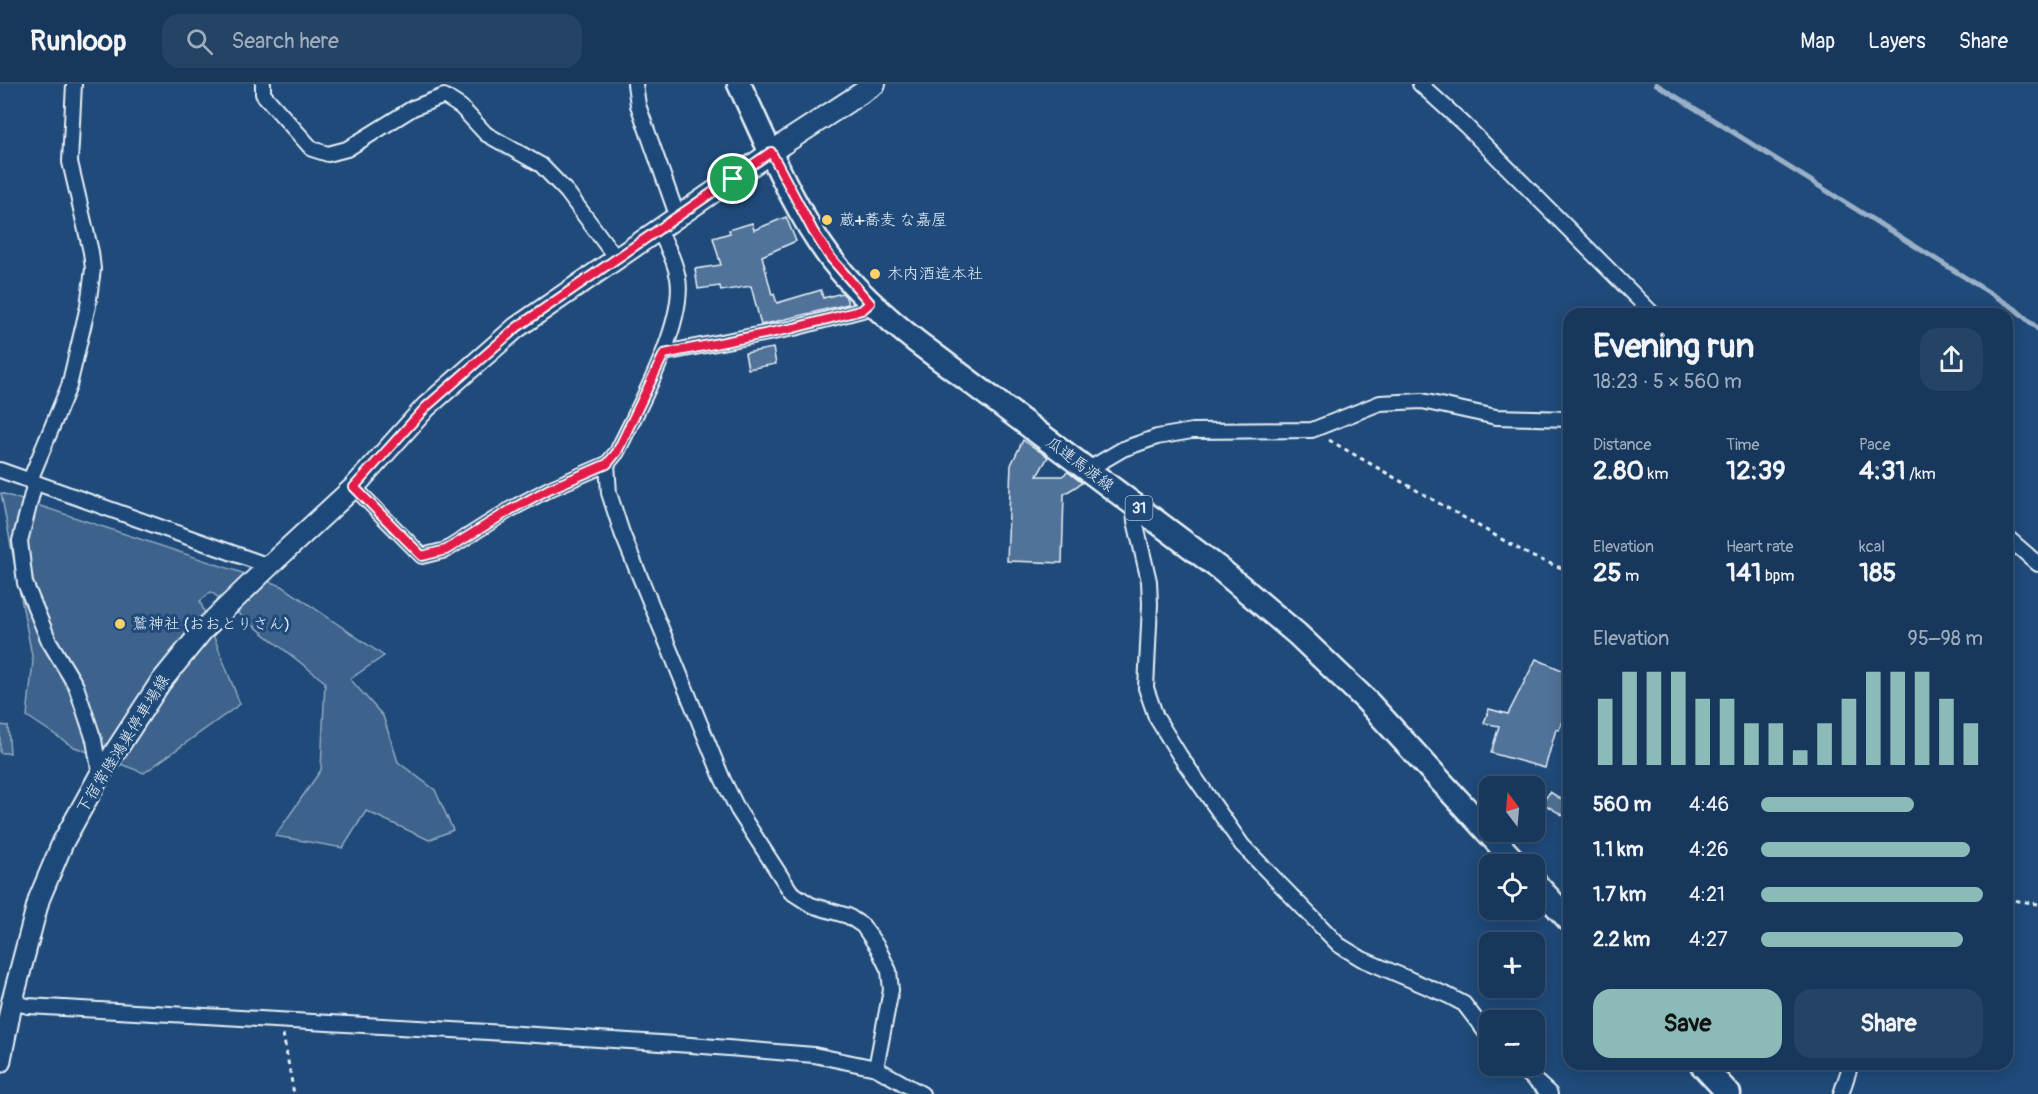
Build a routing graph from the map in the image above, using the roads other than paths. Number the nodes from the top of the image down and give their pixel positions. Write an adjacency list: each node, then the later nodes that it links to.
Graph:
1 (74, 84): 18 (street)
2 (262, 84): 10 (street)
3 (635, 84): 8 (street)
4 (739, 84): 7 (main road, 瓜連馬渡線 / 31)
5 (875, 84): 7 (main road, 下宿常陸鴻巣停車場線)
6 (1420, 84): 12 (street)
7 (771, 152): 8 (main road, 下宿常陸鴻巣停車場線); 11 (main road, 瓜連馬渡線 / 31)
8 (678, 218): 9 (main road, 下宿常陸鴻巣停車場線)
9 (659, 231): 10 (main road, 下宿常陸鴻巣停車場線); 13 (street)
10 (616, 258): 19 (main road, 下宿常陸鴻巣停車場線)
11 (870, 303): 13 (street); 17 (main road, 瓜連馬渡線 / 31)
12 (1647, 308)
13 (664, 354): 15 (street)
14 (1563, 419): 17 (street)
15 (607, 464): 19 (street); 31 (street)
16 (0, 470): 18 (street)
17 (1087, 470): 20 (main road, 瓜連馬渡線 / 31)
18 (33, 481): 23 (street); 24 (street)
19 (354, 487): 23 (main road, 下宿常陸鴻巣停車場線)
20 (1134, 504): 25 (main road, 瓜連馬渡線 / 31); 29 (street)
21 (2013, 542): 22 (street)
22 (2038, 564)
23 (269, 566): 24 (main road, 下宿常陸鴻巣停車場線)
24 (100, 775): 28 (main road, 下宿常陸鴻巣停車場線)
25 (1509, 854)
26 (1545, 894): 27 (main road)
27 (1563, 913)
28 (6, 1002): 30 (main road, 下宿常陸鴻巣停車場線); 31 (street)
29 (1479, 1024)
30 (0, 1062)
31 (876, 1068): 35 (street)
32 (1707, 1070): 37 (main road)
33 (1849, 1070): 38 (street)
34 (1530, 1076): 36 (street)
35 (922, 1094)
36 (1550, 1094)
37 (1729, 1094)
38 (1841, 1094)

